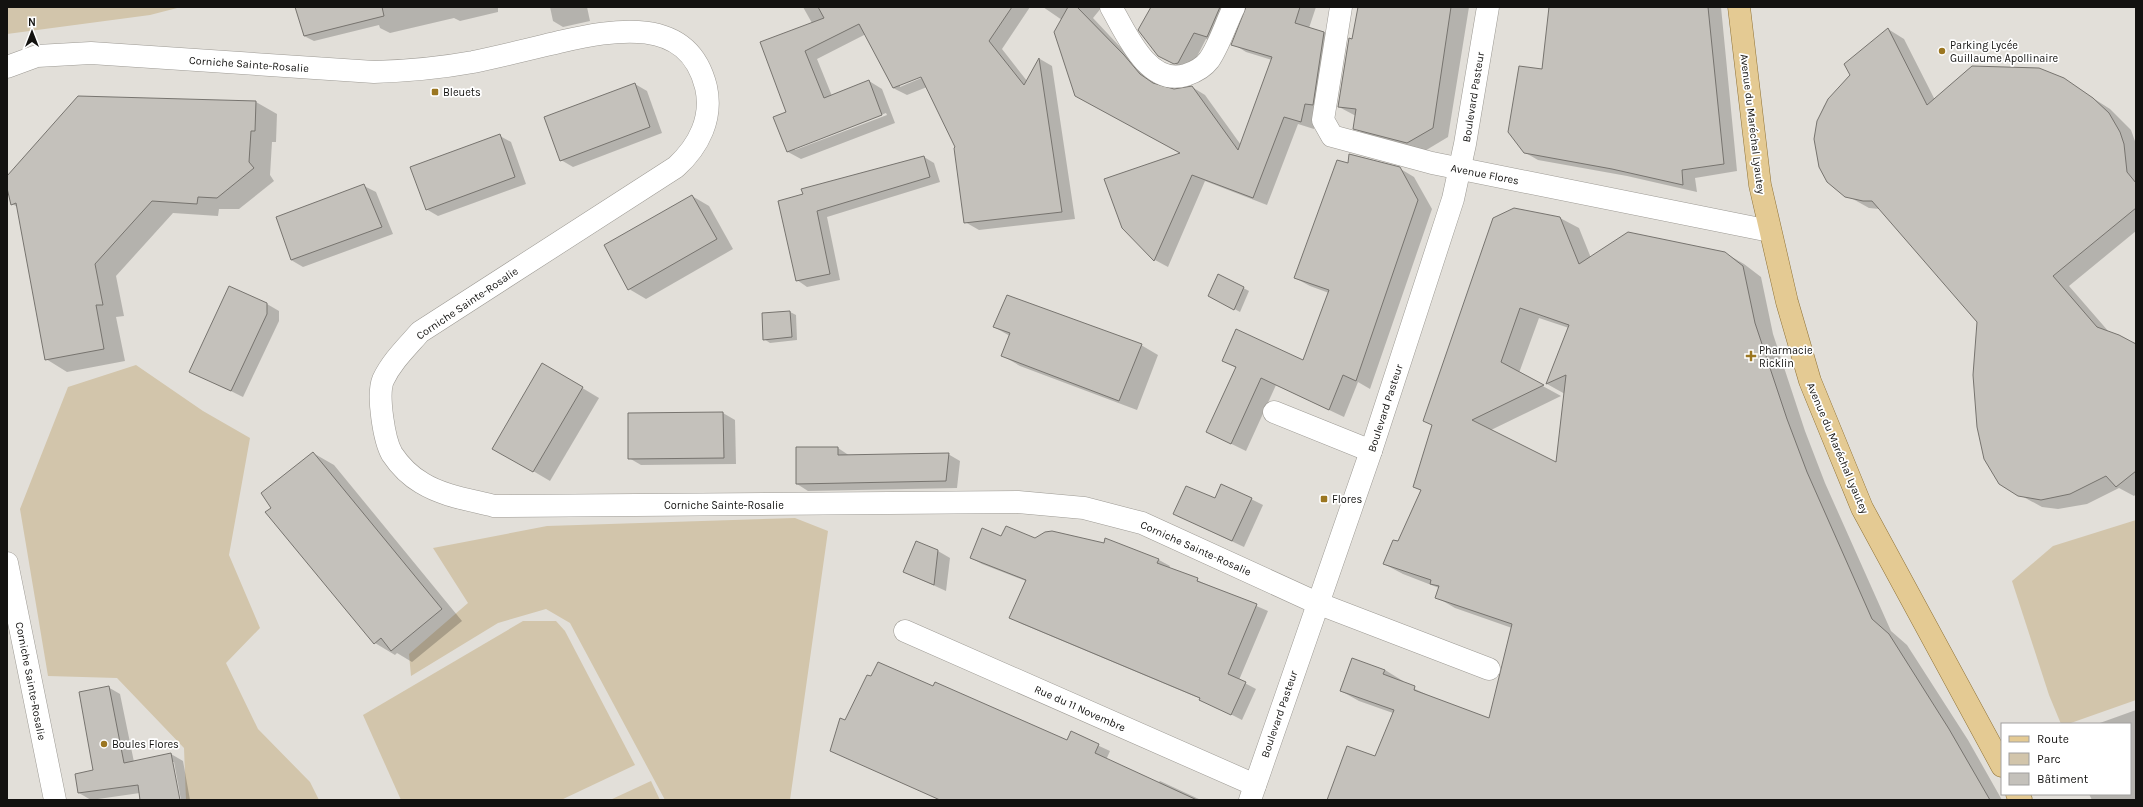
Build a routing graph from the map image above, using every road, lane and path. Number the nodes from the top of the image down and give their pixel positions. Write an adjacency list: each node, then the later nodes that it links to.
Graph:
1 (1111, 7): 2 (street)
2 (1234, 7)
3 (1341, 7): 7 (street, Avenue Flores)
4 (1488, 7): 7 (street, Boulevard Pasteur)
5 (1739, 7): 8 (main road, Avenue du Maréchal Lyautey)
6 (7, 67): 12 (street, Corniche Sainte-Rosalie)
7 (1461, 169): 8 (street, Avenue Flores); 10 (street, Boulevard Pasteur)
8 (1770, 231): 15 (main road, Avenue du Maréchal Lyautey)
9 (1274, 412): 10 (street)
10 (1371, 451): 12 (street, Boulevard Pasteur)
11 (7, 563): 17 (street, Corniche Sainte-Rosalie)
12 (1317, 603): 14 (street, Corniche Sainte-Rosalie); 16 (street, Boulevard Pasteur)
13 (905, 630): 16 (street, Rue du 11 Novembre)
14 (1489, 669)
15 (2001, 764)
16 (1252, 792)
17 (54, 800)

